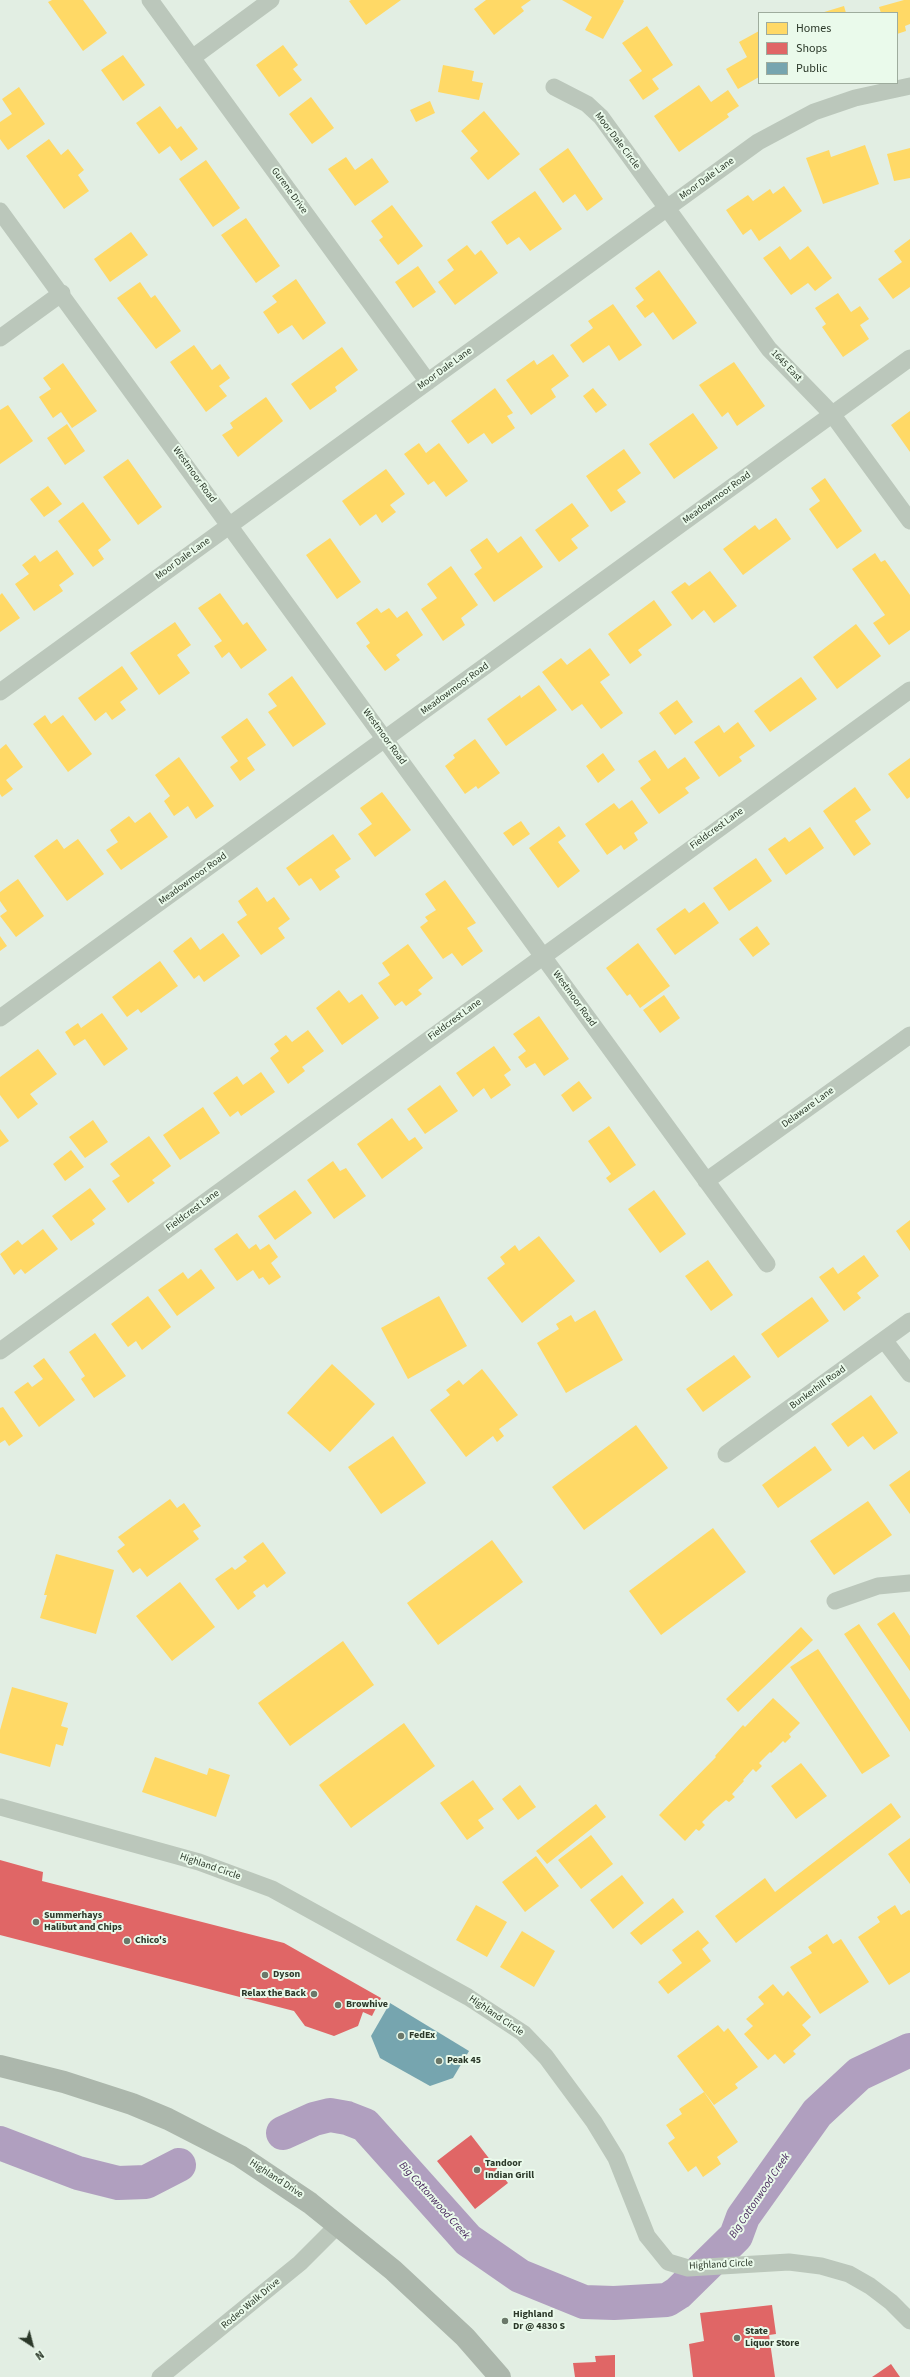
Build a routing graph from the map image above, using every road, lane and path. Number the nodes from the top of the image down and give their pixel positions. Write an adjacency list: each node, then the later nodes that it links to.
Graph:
1 (150, 0): 3 (street, Gurene Drive)
2 (271, 0): 3 (street)
3 (192, 58): 11 (street, Gurene Drive)
4 (910, 86): 6 (street, Moor Dale Lane)
5 (554, 87): 6 (street, Moor Dale Circle)
6 (667, 208): 11 (street, Moor Dale Lane); 12 (street, 1645 East)
7 (0, 211): 8 (street, Westmoor Road)
8 (62, 293): 9 (street); 14 (street, Westmoor Road)
9 (0, 338)
10 (910, 358): 12 (street, Meadowmoor Road)
11 (428, 382): 14 (street, Moor Dale Lane)
12 (832, 414): 13 (street, 1645 East); 17 (street, Meadowmoor Road)
13 (910, 521)
14 (230, 525): 16 (street, Moor Dale Lane); 17 (street, Westmoor Road)
15 (910, 690): 18 (street, Fieldcrest Lane)
16 (0, 692)
17 (386, 740): 18 (street, Westmoor Road); 19 (street, Meadowmoor Road)
18 (543, 956): 21 (street, Westmoor Road); 25 (street, Fieldcrest Lane)
19 (0, 1018)
20 (910, 1035): 21 (street, Delaware Lane)
21 (706, 1181): 22 (street, Westmoor Road)
22 (767, 1264)
23 (910, 1321): 24 (street, Bunkerhill Road)
24 (884, 1340): 26 (street); 27 (street, Bunkerhill Road)
25 (0, 1351)
26 (910, 1374)
27 (726, 1454)
28 (910, 1583): 29 (street)
29 (836, 1601)
30 (0, 1807): 33 (street, Highland Circle)
31 (0, 2066): 32 (main road, Highland Drive)
32 (338, 2225): 34 (street, Rodeo Walk Drive); 35 (main road, Highland Drive)
33 (910, 2321)
34 (160, 2377)
35 (500, 2377)

